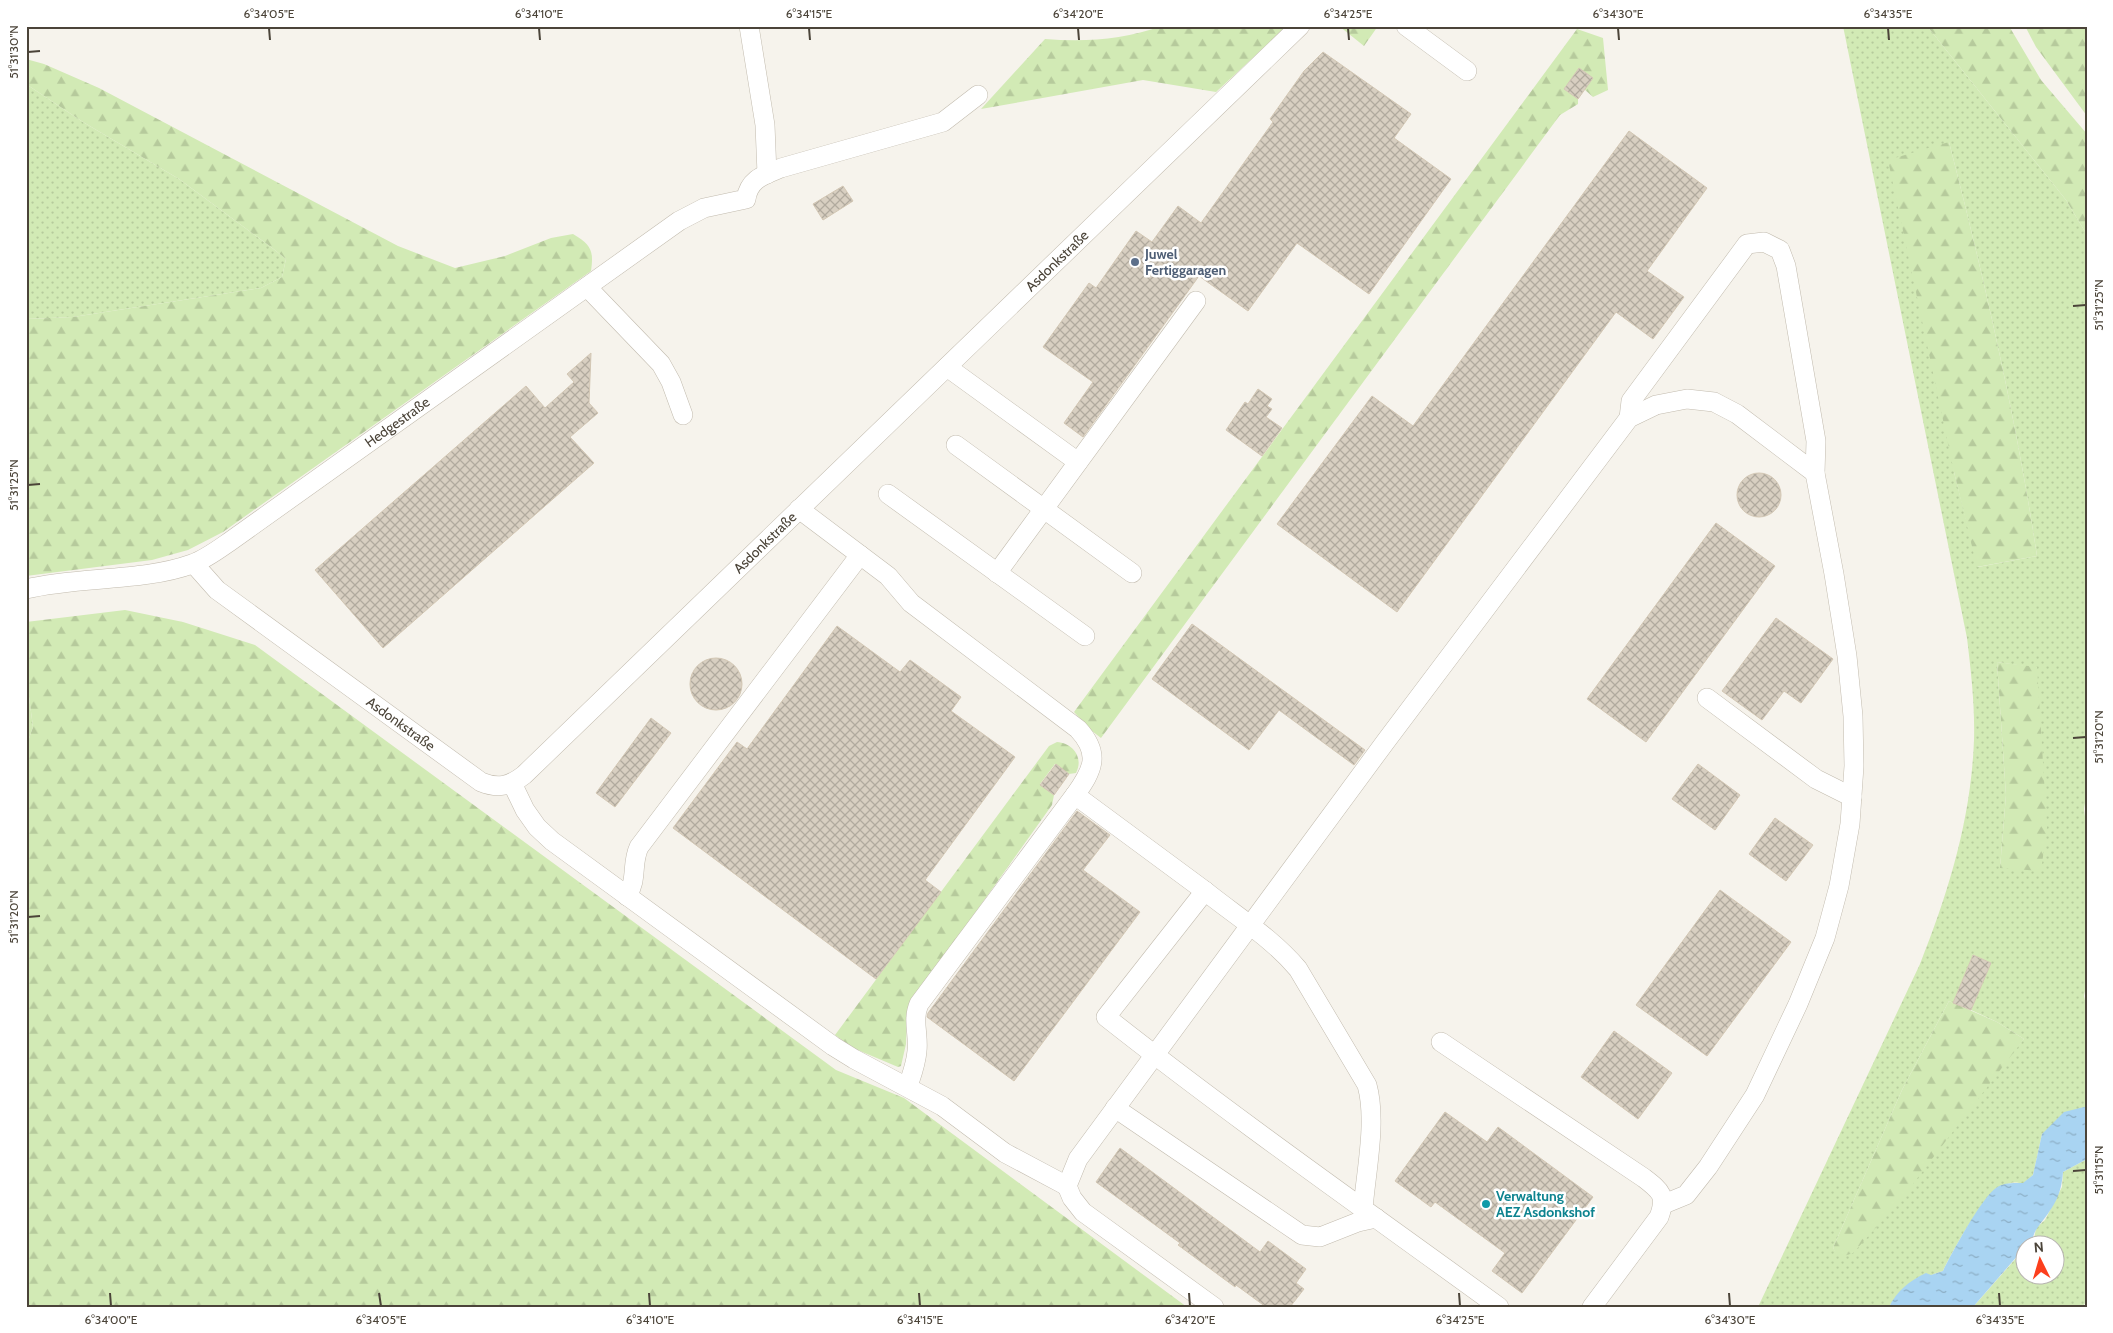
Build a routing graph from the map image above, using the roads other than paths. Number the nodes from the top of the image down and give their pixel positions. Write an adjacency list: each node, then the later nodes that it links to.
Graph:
1 (749, 26): 6 (street)
2 (1300, 26): 9 (street, Asdonkstraße)
3 (1406, 26): 4 (street)
4 (1467, 71)
5 (978, 95): 6 (street)
6 (767, 174): 7 (street, Hedgestraße)
7 (587, 287): 10 (street); 19 (street, Hedgestraße)
8 (1196, 300): 13 (street)
9 (946, 367): 13 (street); 16 (street, Asdonkstraße)
10 (683, 414)
11 (1629, 418): 14 (street); 14 (street); 30 (street)
12 (956, 445): 17 (street)
13 (1078, 462): 17 (street)
14 (1815, 474): 27 (street)
15 (888, 494): 20 (street)
16 (799, 509): 18 (street); 25 (street, Asdonkstraße)
17 (1044, 509): 20 (street); 21 (street)
18 (860, 556): 26 (street); 29 (street)
19 (194, 564): 22 (street, Hedgestraße); 25 (street, Asdonkstraße)
20 (997, 573): 23 (street)
21 (1132, 573)
22 (26, 589)
23 (1085, 636)
24 (1707, 698): 27 (street)
25 (512, 783): 29 (street)
26 (1074, 795): 28 (street); 33 (street)
27 (1852, 797): 36 (street)
28 (1205, 891): 30 (street); 32 (street)
29 (627, 896): 33 (street)
30 (1250, 927): 32 (street); 37 (street)
31 (1440, 1042): 36 (street)
32 (1155, 1056): 34 (street); 37 (street)
33 (908, 1086): 35 (street)
34 (1115, 1108): 35 (street); 37 (street)
35 (1067, 1186): 38 (street)
36 (1664, 1204): 40 (street)
37 (1370, 1213): 39 (street)
38 (1214, 1307)
39 (1499, 1307)
40 (1592, 1307)

